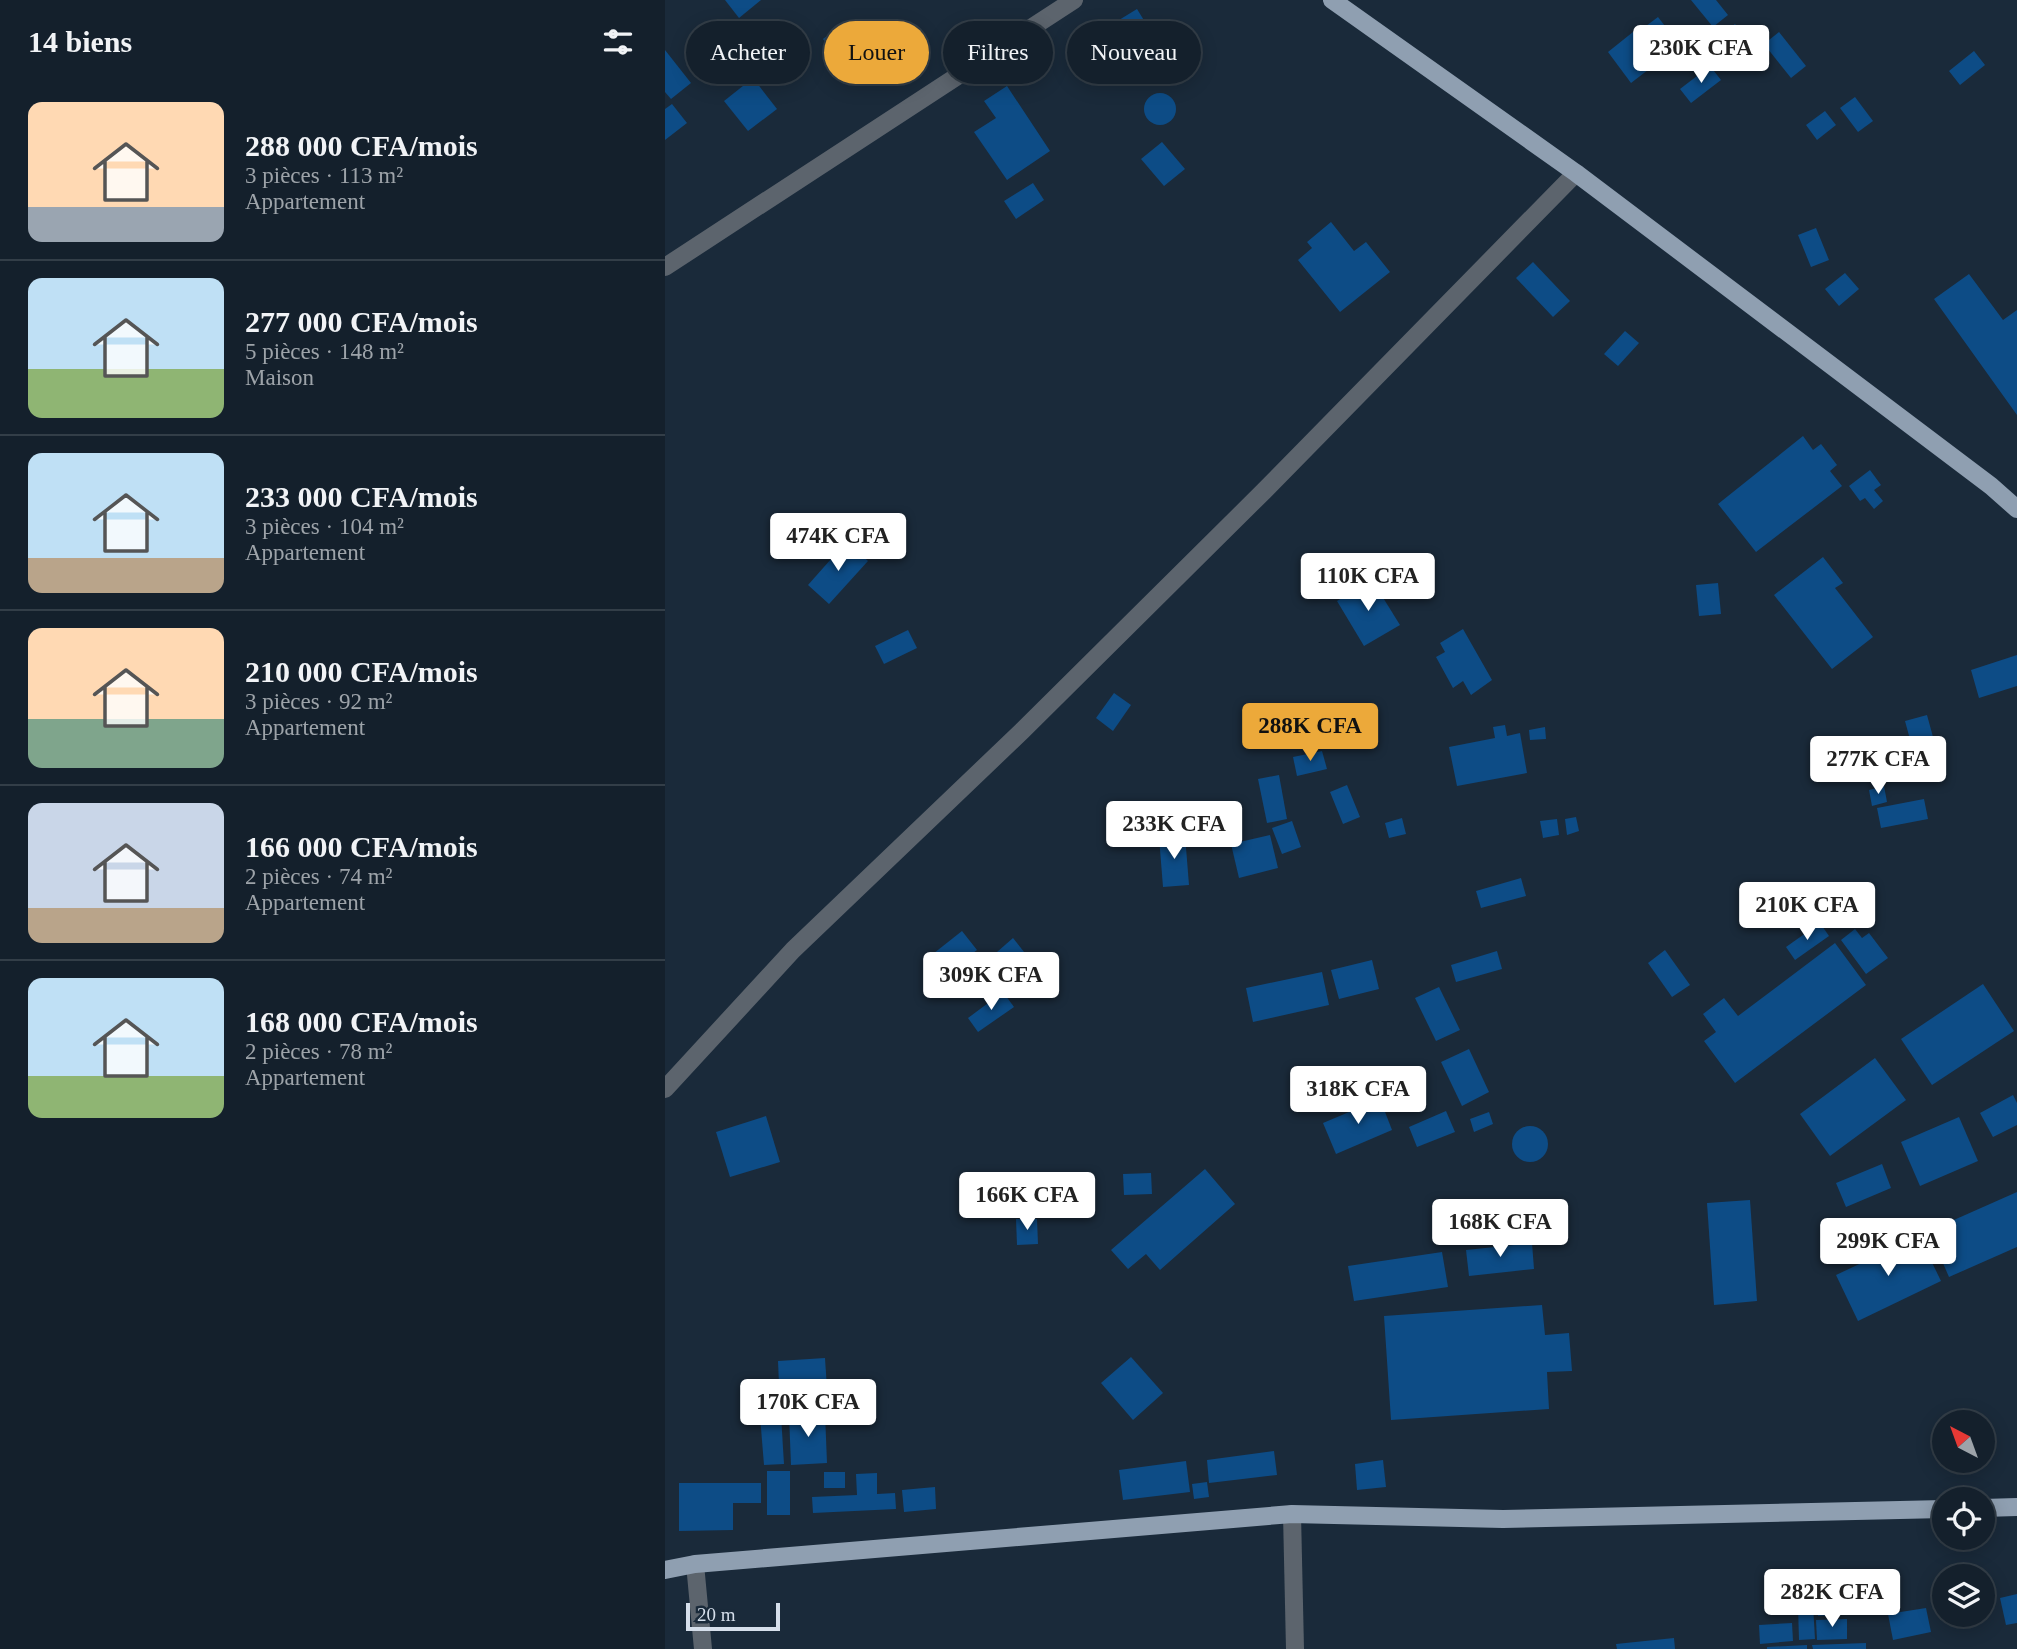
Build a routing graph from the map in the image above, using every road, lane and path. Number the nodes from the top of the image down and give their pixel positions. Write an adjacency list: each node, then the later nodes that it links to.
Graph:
1 (1074, 0): 4 (street)
2 (1332, 0): 3 (main road)
3 (1576, 173): 5 (main road); 6 (street)
4 (665, 267)
5 (2017, 509)
6 (665, 1089)
7 (2017, 1507): 8 (main road)
8 (1995, 1508)
9 (1932, 1509): 10 (main road)
10 (1292, 1514): 11 (main road); 14 (street)
11 (695, 1564): 12 (main road); 13 (street)
12 (665, 1570)
13 (703, 1649)
14 (1295, 1649)

